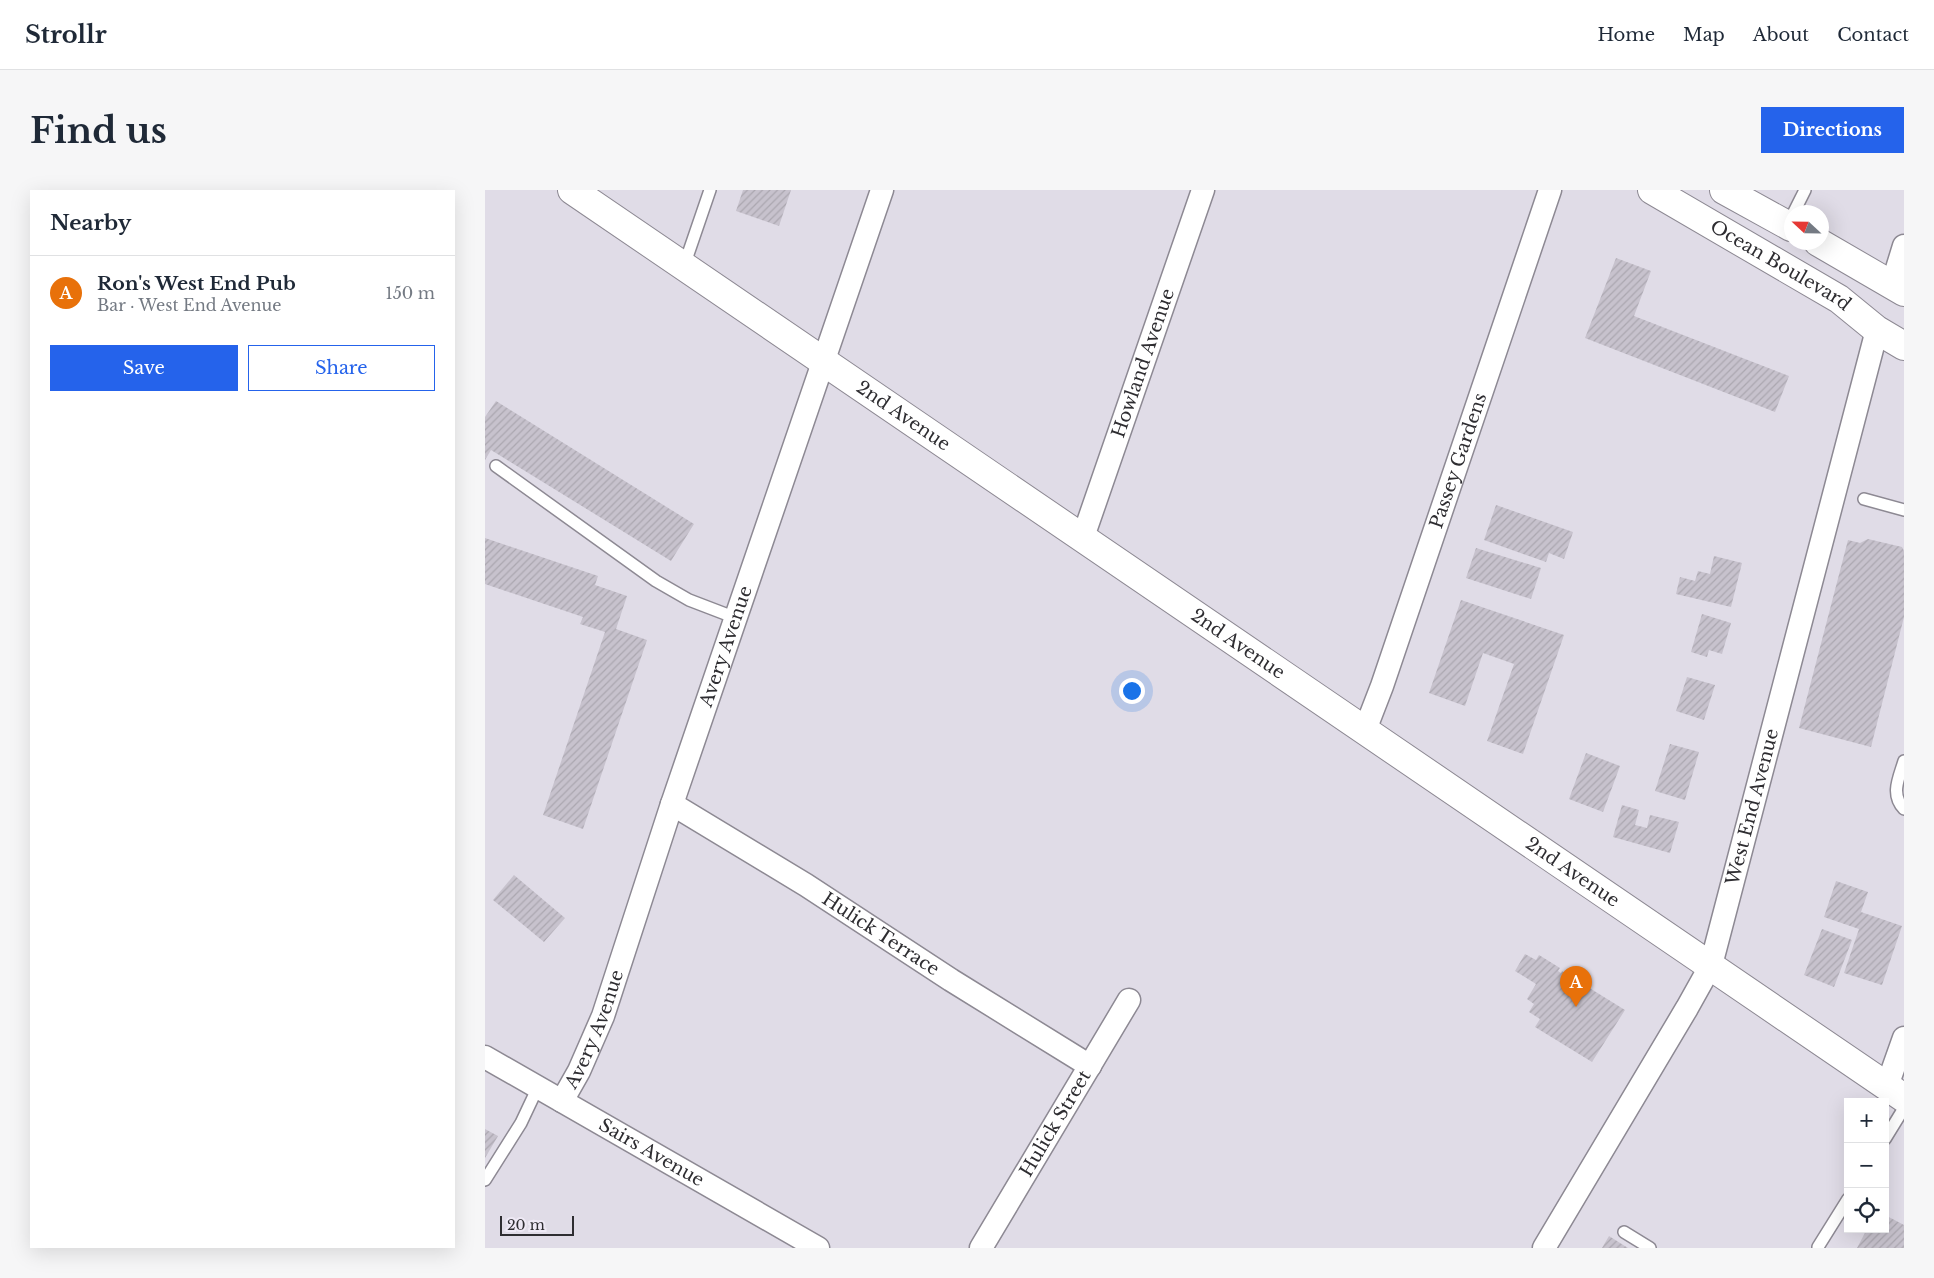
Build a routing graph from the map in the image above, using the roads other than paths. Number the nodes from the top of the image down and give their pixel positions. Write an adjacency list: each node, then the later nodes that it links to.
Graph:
1 (571, 190): 13 (street, 2nd Avenue)
2 (710, 190): 13 (lane)
3 (882, 190): 17 (street, Avery Avenue)
4 (1203, 190): 21 (street, Howland Avenue)
5 (1550, 190): 23 (street, Passey Gardens)
6 (1652, 190): 15 (street, Ocean Boulevard)
7 (1724, 190): 10 (street, Ocean Boulevard)
8 (1805, 190): 9 (lane)
9 (1798, 205)
10 (1784, 218)
11 (1904, 246): 14 (street)
12 (1829, 248): 14 (street)
13 (684, 266): 17 (street, 2nd Avenue)
14 (1898, 289)
15 (1877, 330): 16 (street, Ocean Boulevard); 27 (street, West End Avenue)
16 (1904, 346)
17 (824, 363): 21 (street, 2nd Avenue); 22 (street, Avery Avenue)
18 (496, 466): 22 (lane)
19 (1864, 499): 20 (lane)
20 (1904, 510)
21 (1083, 537): 23 (street, 2nd Avenue)
22 (736, 618): 25 (street, Avery Avenue)
23 (1365, 730): 27 (street, 2nd Avenue)
24 (1904, 761): 26 (lane)
25 (672, 804): 31 (street, Hulick Terrace); 34 (street, Avery Avenue)
26 (1904, 810)
27 (1711, 965): 33 (street, 2nd Avenue); 43 (street, West End Avenue)
28 (1129, 1000): 31 (street, Hulick Street)
29 (1904, 1038): 33 (street)
30 (485, 1057): 32 (street, Sairs Avenue)
31 (1090, 1066): 42 (street, Hulick Street)
32 (539, 1088): 34 (street, Sairs Avenue); 37 (lane)
33 (1896, 1092)
34 (562, 1101): 41 (street, Sairs Avenue)
35 (1904, 1108): 36 (lane)
36 (1889, 1132)
37 (485, 1180)
38 (1844, 1205): 40 (lane)
39 (1625, 1232): 44 (lane)
40 (1818, 1247)
41 (818, 1248)
42 (981, 1248)
43 (1544, 1248)
44 (1650, 1248)

